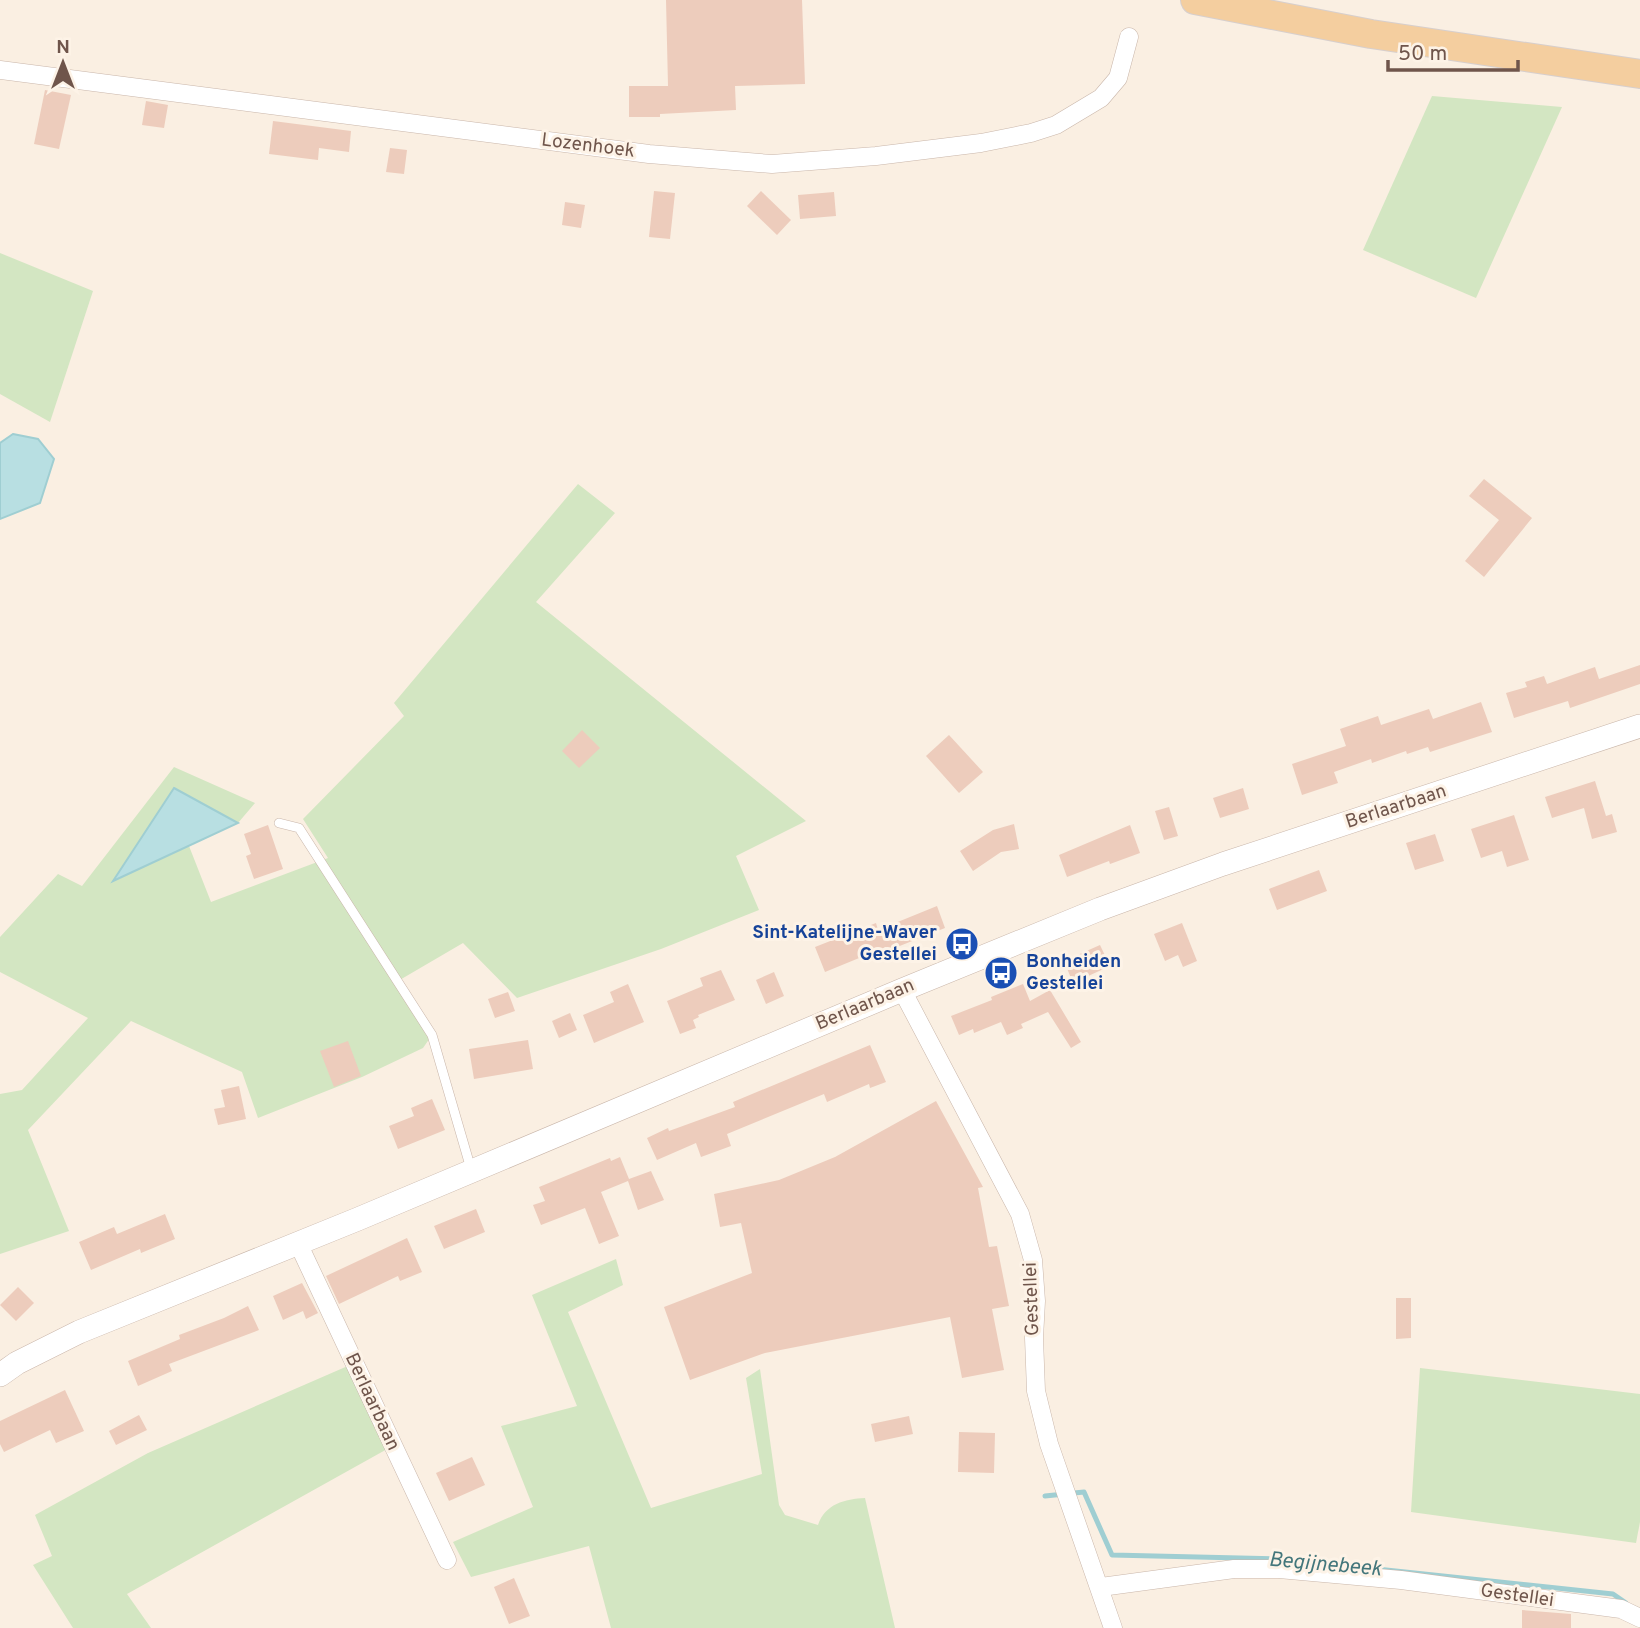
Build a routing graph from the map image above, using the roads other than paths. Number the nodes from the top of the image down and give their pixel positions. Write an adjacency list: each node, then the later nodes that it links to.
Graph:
1 (1195, 0): 4 (main road)
2 (1129, 37): 3 (street, Lozenhoek)
3 (0, 70)
4 (1640, 74)
5 (1640, 726): 7 (street, Berlaarbaan)
6 (279, 823): 8 (lane)
7 (902, 990): 8 (street, Berlaarbaan); 12 (street, Gestellei)
8 (472, 1171): 9 (street, Berlaarbaan)
9 (298, 1243): 10 (street, Berlaarbaan); 11 (street, Berlaarbaan)
10 (0, 1375)
11 (447, 1560)
12 (1101, 1587): 13 (street, Gestellei); 14 (street, Gestellei)
13 (1640, 1618)
14 (1114, 1628)

